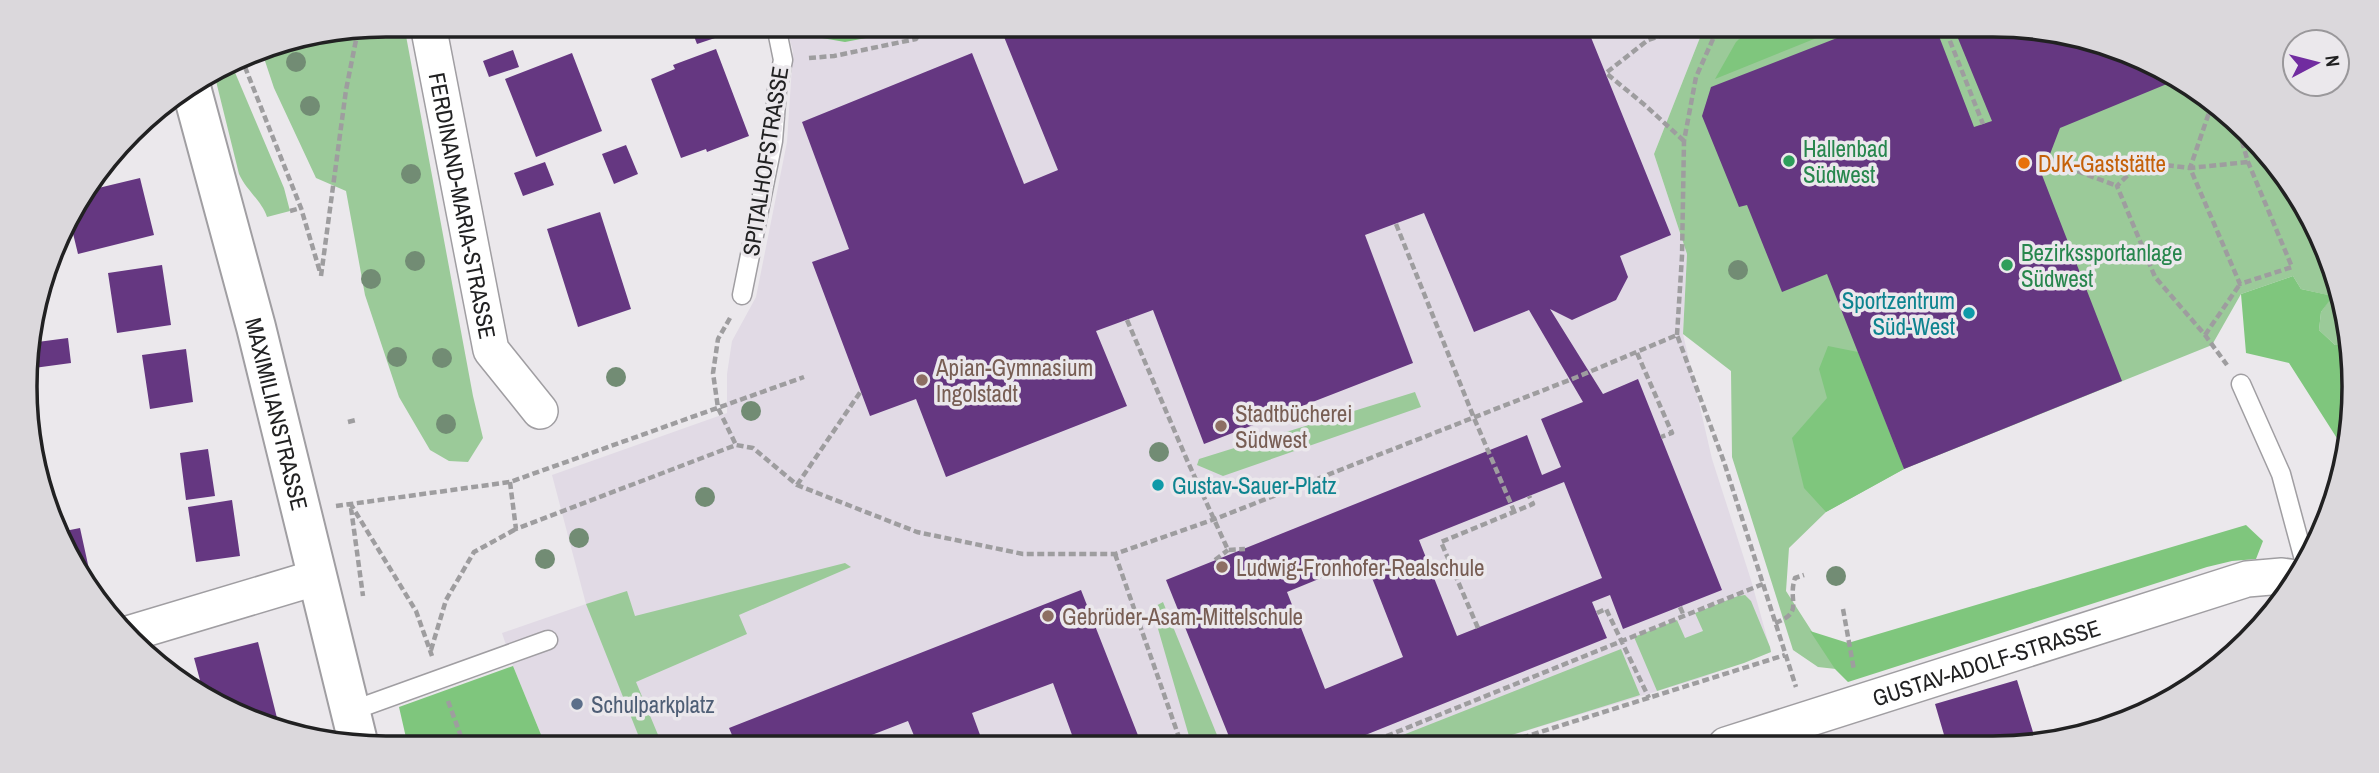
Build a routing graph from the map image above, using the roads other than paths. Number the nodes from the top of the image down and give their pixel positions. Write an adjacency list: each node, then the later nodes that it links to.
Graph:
1 (430, 37): 6 (street, FERDINAND-MARIA-STRASSE)
2 (778, 37): 4 (lane, SPITALHOFSTRASSE)
3 (193, 95): 9 (street, MAXIMILIANSTRASSE)
4 (742, 295)
5 (2241, 384): 7 (lane)
6 (540, 411)
7 (2301, 550)
8 (2286, 576): 13 (street, GUSTAV-ADOLF-STRASSE)
9 (318, 577): 10 (street); 12 (street, MAXIMILIANSTRASSE)
10 (137, 631)
11 (548, 640): 12 (lane)
12 (355, 727)
13 (1755, 736)

